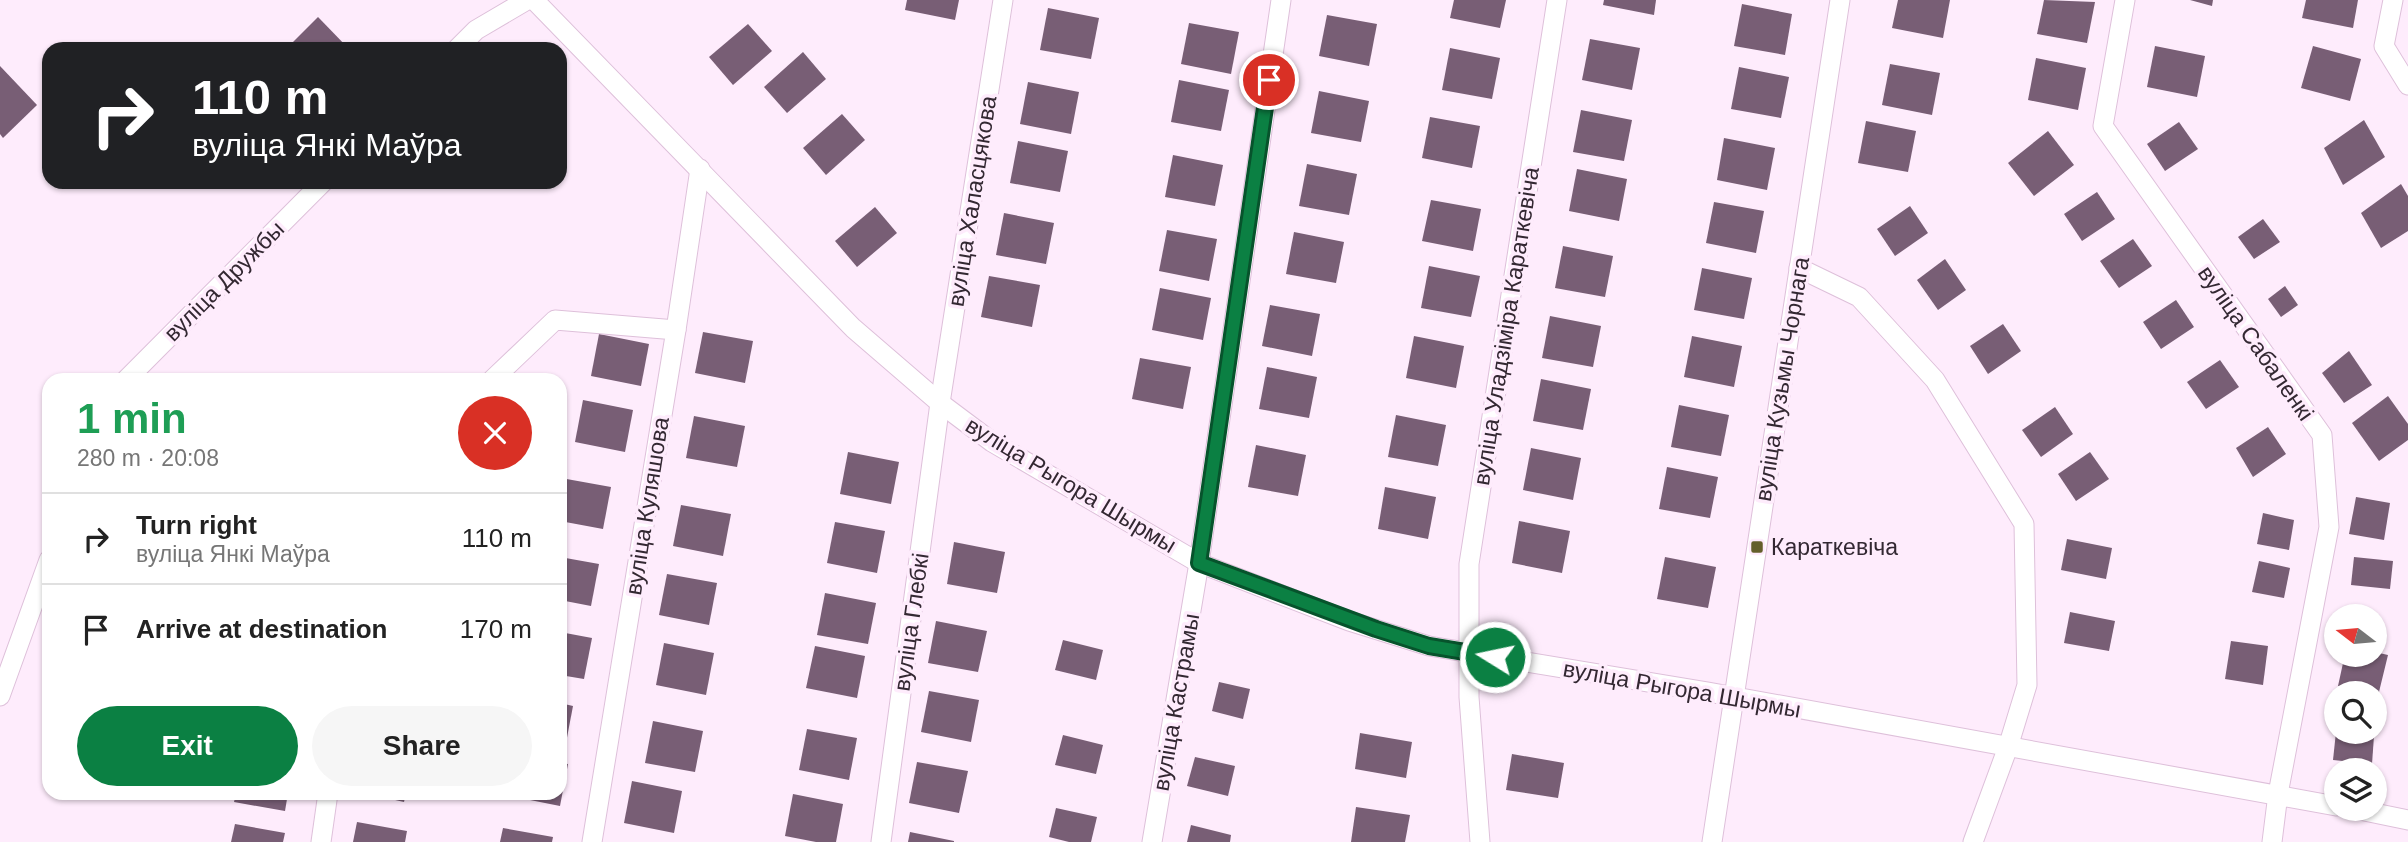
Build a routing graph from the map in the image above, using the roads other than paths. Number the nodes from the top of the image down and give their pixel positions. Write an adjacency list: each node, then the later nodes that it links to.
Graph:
1 (527, 0): 9 (street)
2 (534, 0): 11 (street, вуліца Рыгора Шырмы)
3 (1003, 0): 17 (street, вуліца Халасцякова)
4 (1281, 0): 18 (street, вуліца Кастрамы)
5 (1557, 0): 20 (street, вуліца Уладзіміра Караткевіча)
6 (1840, 0): 13 (street, вуліца Кузьмы Чорнага)
7 (2124, 0): 24 (street, вуліца Сабаленкі)
8 (2393, 0): 10 (street)
9 (464, 42)
10 (2408, 85)
11 (700, 169): 14 (street, вуліца Куляшова); 17 (street, вуліца Рыгора Шырмы)
12 (316, 189): 15 (street, вуліца Дружбы)
13 (1799, 268): 22 (street, вуліца Кузьмы Чорнага); 23 (street)
14 (676, 330): 16 (street); 30 (street, вуліца Куляшова)
15 (133, 373)
16 (499, 373)
17 (940, 403): 18 (street, вуліца Рыгора Шырмы); 31 (street, вуліца Глебкі)
18 (1199, 563): 20 (street, вуліца Рыгора Шырмы); 32 (street, вуліца Кастрамы)
19 (42, 579): 21 (street)
20 (1469, 653): 22 (street, вуліца Рыгора Шырмы); 33 (street, вуліца Уладзіміра Караткевіча)
21 (0, 696)
22 (1735, 698): 23 (street, вуліца Рыгора Шырмы); 34 (street, вуліца Кузьмы Чорнага)
23 (2008, 747): 24 (street, вуліца Рыгора Шырмы); 35 (street)
24 (2278, 794): 26 (street, вуліца Рыгора Шырмы); 36 (street, вуліца Сабаленкі)
25 (327, 800): 29 (street)
26 (2324, 804)
27 (2387, 816): 28 (street)
28 (2408, 820)
29 (321, 842)
30 (592, 842)
31 (881, 842)
32 (1152, 842)
33 (1480, 842)
34 (1713, 842)
35 (1973, 842)
36 (2272, 842)

